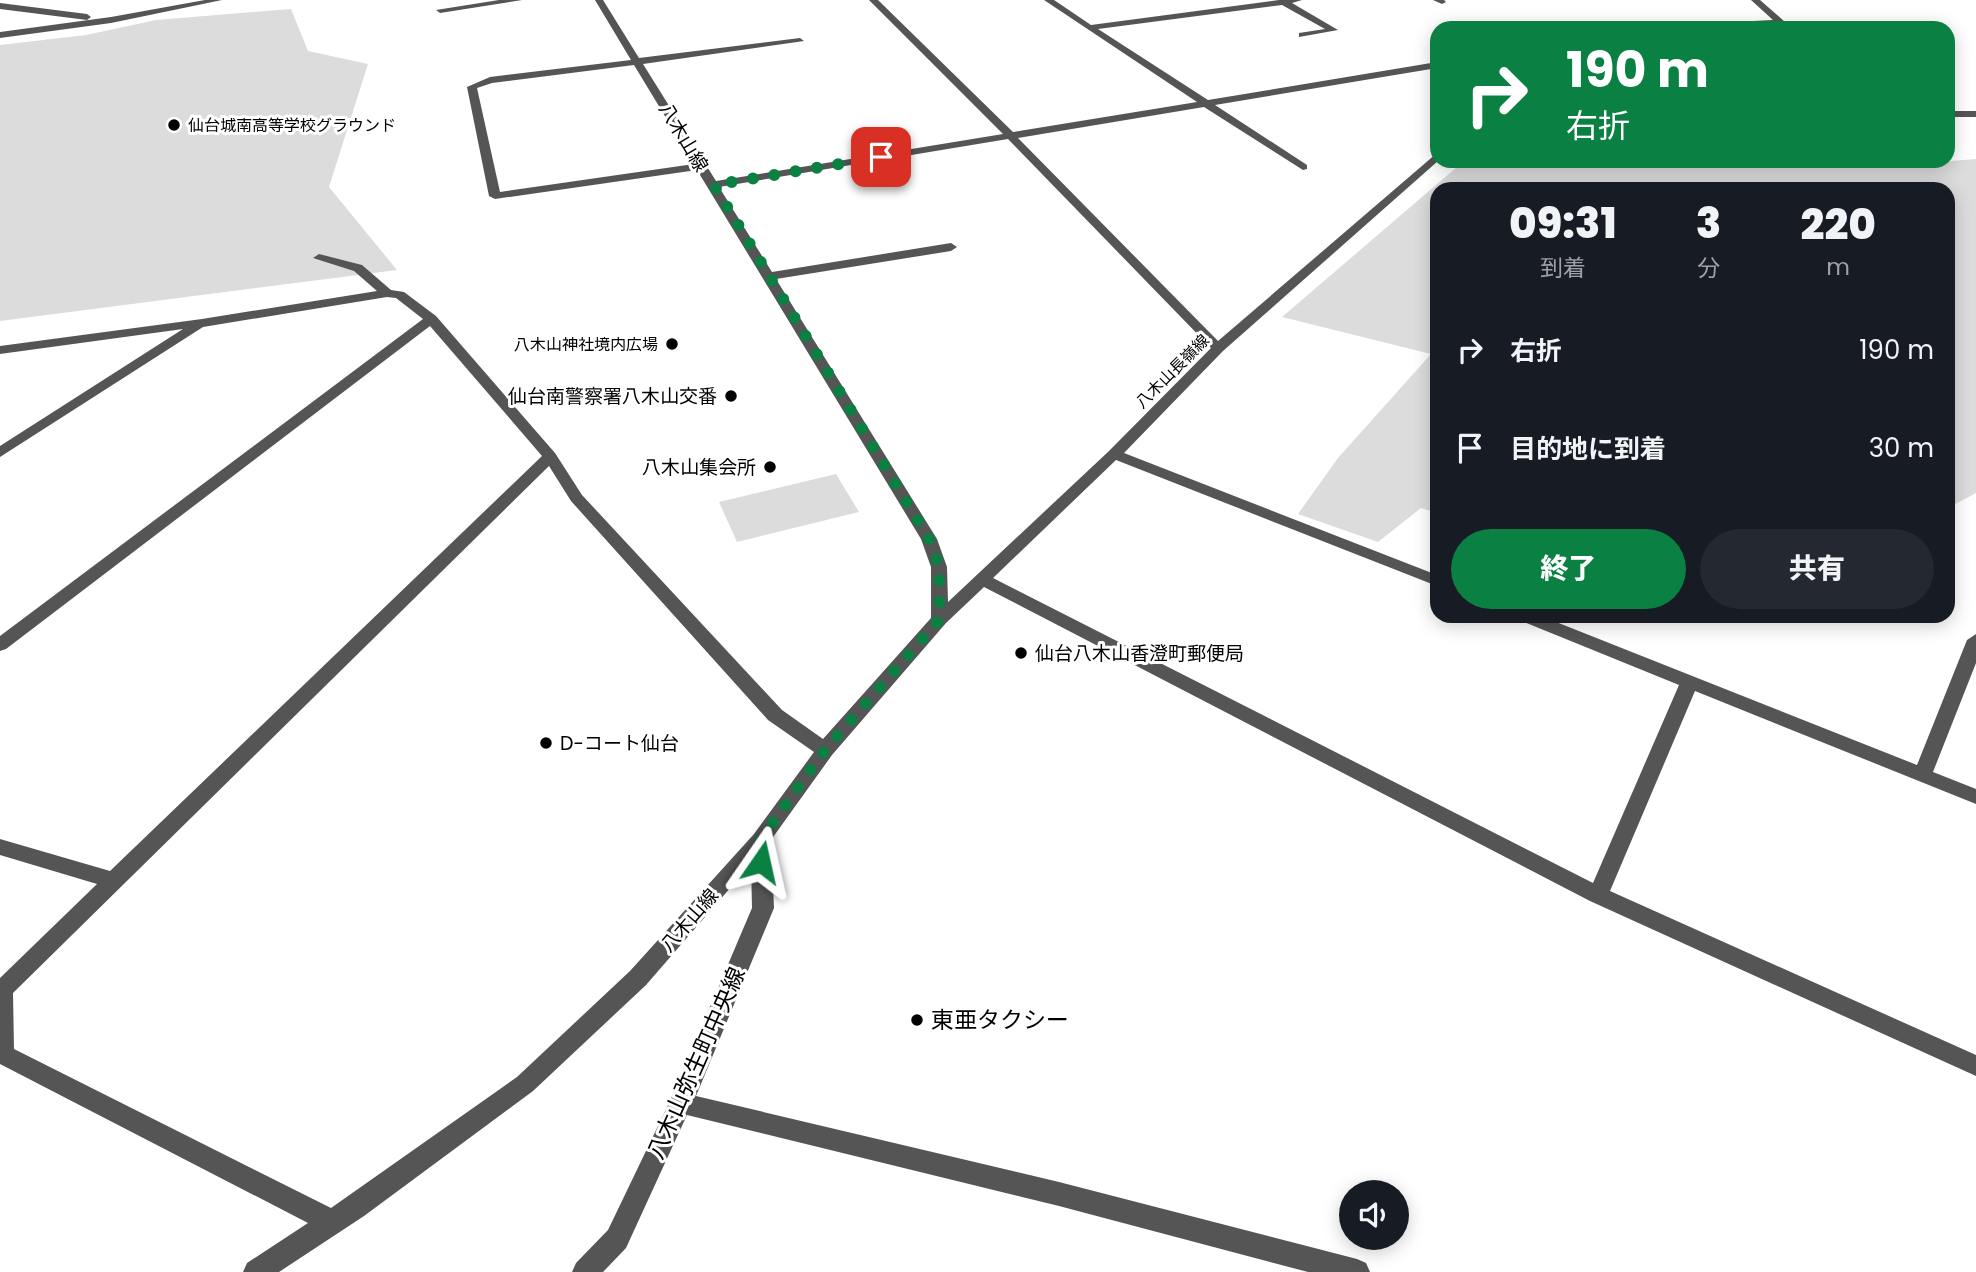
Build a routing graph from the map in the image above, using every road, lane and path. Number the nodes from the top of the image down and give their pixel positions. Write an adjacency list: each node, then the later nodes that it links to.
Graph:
1 (218, 0): 11 (street)
2 (518, 0): 10 (street)
3 (599, 0): 17 (street, 八木山線)
4 (873, 0): 22 (street)
5 (1048, 0): 13 (street)
6 (1298, 0): 8 (street)
7 (1755, 0): 12 (street)
8 (1281, 1): 13 (street); 15 (street)
9 (0, 6): 11 (street)
10 (440, 10)
11 (111, 20): 14 (street)
12 (1780, 21)
13 (1092, 27): 19 (street)
14 (0, 35)
15 (1303, 35)
16 (800, 41): 17 (street)
17 (636, 61): 24 (street, 八木山線); 24 (street)
18 (1430, 66): 19 (street)
19 (1204, 102): 22 (street); 25 (street)
20 (1955, 114): 21 (street)
21 (1976, 114)
22 (1010, 135): 26 (street); 33 (street)
23 (1430, 162): 33 (street, 八木山長嶺線)
24 (700, 166): 26 (street, 八木山線)
25 (1303, 167)
26 (714, 185): 29 (street, 八木山線)
27 (951, 247): 29 (street)
28 (319, 258): 30 (street)
29 (770, 276): 40 (street, 八木山線)
30 (387, 293): 31 (street); 32 (street)
31 (431, 319): 37 (street); 43 (street)
32 (202, 323): 34 (street); 35 (street)
33 (1218, 348): 36 (street, 八木山長嶺線)
34 (0, 350)
35 (0, 453)
36 (1114, 454): 38 (street); 39 (street, 八木山長嶺線)
37 (550, 456): 45 (street); 50 (street)
38 (1430, 578)
39 (982, 579): 40 (street, 八木山長嶺線); 51 (street)
40 (940, 619): 45 (street, 八木山線)
41 (1543, 623): 44 (street)
42 (1976, 640): 46 (street)
43 (0, 645)
44 (1690, 681): 46 (street); 51 (street)
45 (825, 750): 48 (street, 八木山線)
46 (1922, 776): 47 (street)
47 (1976, 797)
48 (761, 839): 53 (street, 八木山弥生町中央線); 54 (street, 八木山線)
49 (0, 847): 50 (street)
50 (116, 881): 54 (street)
51 (1598, 895): 52 (street)
52 (1976, 1066)
53 (681, 1103): 56 (street, 八木山弥生町中央線); 57 (street)
54 (332, 1222): 55 (street, 八木山線)
55 (256, 1272)
56 (584, 1272)
57 (1357, 1272)

